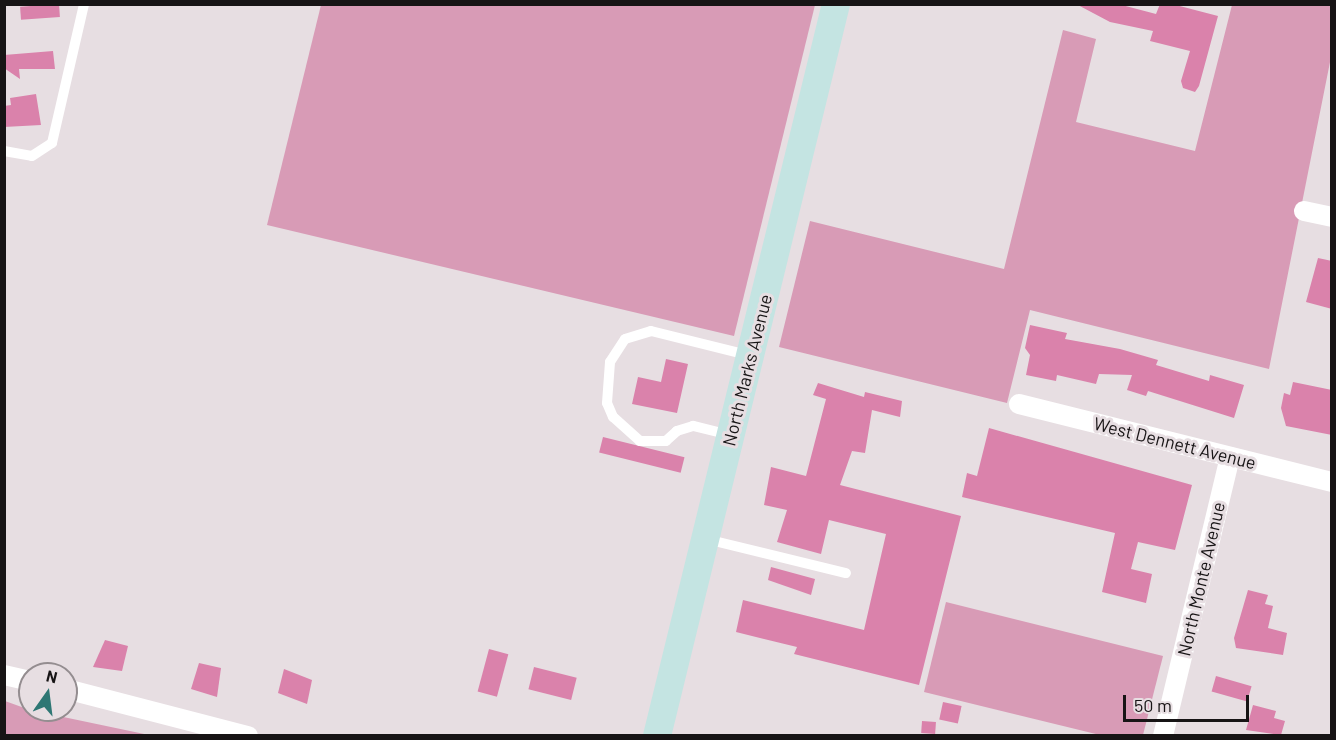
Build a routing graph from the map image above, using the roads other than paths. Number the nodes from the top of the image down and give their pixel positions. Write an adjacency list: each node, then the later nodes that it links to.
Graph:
1 (84, 4): 3 (lane)
2 (836, 4): 6 (main road, North Marks Avenue)
3 (4, 151)
4 (1304, 211): 5 (street)
5 (1332, 217)
6 (751, 356): 8 (main road, North Marks Avenue); 8 (lane)
7 (1019, 404): 9 (street, West Dennett Avenue)
8 (731, 436): 11 (main road, North Marks Avenue)
9 (1230, 457): 10 (street, West Dennett Avenue); 16 (street, North Monte Avenue)
10 (1332, 482)
11 (706, 539): 12 (lane); 15 (main road, North Marks Avenue)
12 (846, 573)
13 (78, 693): 14 (street)
14 (248, 735)
15 (657, 735)
16 (1163, 735)

